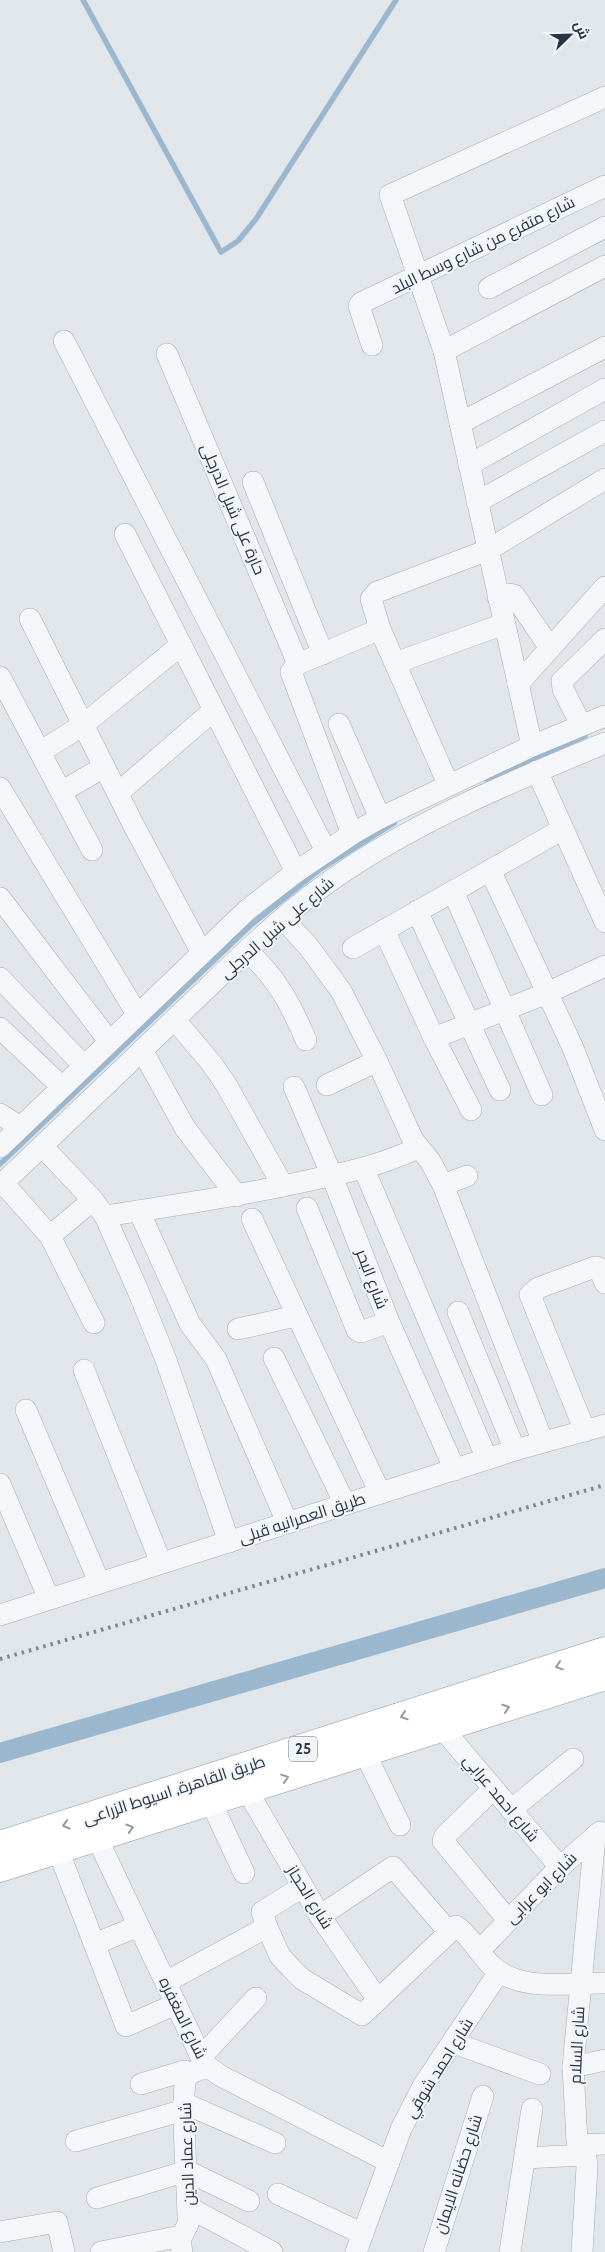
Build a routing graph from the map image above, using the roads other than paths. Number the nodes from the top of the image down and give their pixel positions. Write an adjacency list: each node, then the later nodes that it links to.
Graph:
1 (605, 97): 5 (street)
2 (605, 186): 5 (street, شارع متفرع من شارع وسط البلد)
3 (605, 227): 6 (street)
4 (605, 266): 10 (street)
5 (419, 276): 8 (street, شارع متفرع من شارع وسط البلد); 10 (street)
6 (489, 288)
7 (64, 341): 52 (street)
8 (372, 345)
9 (605, 347): 13 (street)
10 (444, 351): 13 (street)
11 (167, 354): 31 (street, حارة على شبل الدرجلى)
12 (605, 389): 15 (street)
13 (460, 424): 15 (street)
14 (605, 431): 18 (street)
15 (469, 465): 18 (street)
16 (605, 479): 20 (street)
17 (253, 482): 29 (street)
18 (477, 502): 20 (street)
19 (125, 534): 27 (street)
20 (488, 550): 22 (street); 25 (street)
21 (605, 587): 28 (street)
22 (498, 597): 24 (street); 28 (street)
23 (30, 619): 38 (street)
24 (504, 624): 30 (street); 33 (street)
25 (380, 629): 29 (street); 30 (street)
26 (605, 639): 37 (street)
27 (181, 644): 34 (street); 38 (street)
28 (550, 648): 33 (street)
29 (323, 654): 31 (street)
30 (395, 663): 44 (street)
31 (294, 670): 50 (street, حارة على شبل الدرجلى)
32 (0, 677): 41 (street)
33 (518, 684): 40 (street)
34 (214, 710): 47 (street); 54 (street)
35 (605, 716): 37 (street, شارع على شبل الدرجلى)
36 (339, 724): 48 (street)
37 (581, 725): 40 (street, شارع على شبل الدرجلى)
38 (83, 726): 41 (street); 42 (street)
39 (605, 743): 43 (street, شارع على شبل الدرجلى)
40 (532, 746): 44 (street, شارع على شبل الدرجلى)
41 (40, 752): 46 (street)
42 (104, 767): 46 (street); 47 (street)
43 (537, 771): 49 (street); 58 (street, شارع على شبل الدرجلى)
44 (448, 784): 48 (street, شارع على شبل الدرجلى)
45 (0, 788): 68 (street)
46 (61, 792): 51 (street)
47 (118, 793): 63 (street)
48 (380, 818): 50 (street, شارع على شبل الدرجلى)
49 (563, 829): 53 (street); 59 (street)
50 (352, 834): 52 (street, شارع على شبل الدرجلى)
51 (92, 850)
52 (326, 851): 54 (street, شارع على شبل الدرجلى)
53 (490, 870): 55 (street); 66 (street)
54 (296, 872): 63 (street, شارع على شبل الدرجلى)
55 (453, 891): 57 (street); 67 (street)
56 (0, 898): 74 (street)
57 (417, 912): 60 (street); 70 (street)
58 (283, 918): 62 (street, شارع على شبل الدرجلى); 76 (street)
59 (605, 922)
60 (384, 930): 61 (street); 72 (street)
61 (353, 948)
62 (247, 951): 69 (street, شارع على شبل الدرجلى); 73 (street)
63 (202, 953): 68 (street, شارع على شبل الدرجلى)
64 (605, 966): 66 (street)
65 (0, 978): 77 (street)
66 (547, 993): 67 (street); 86 (street)
67 (505, 1010): 70 (street); 82 (street)
68 (137, 1014): 74 (street, شارع على شبل الدرجلى)
69 (174, 1020): 75 (street, شارع على شبل الدرجلى); 95 (street)
70 (470, 1024): 72 (street); 81 (street)
71 (0, 1028): 79 (street)
72 (434, 1038): 83 (street)
73 (306, 1040)
74 (109, 1041): 77 (street, شارع على شبل الدرجلى)
75 (142, 1050): 87 (street, شارع على شبل الدرجلى); 96 (street)
76 (377, 1061): 78 (street); 89 (street)
77 (84, 1066): 79 (street, شارع على شبل الدرجلى)
78 (327, 1085)
79 (62, 1087): 85 (street, شارع على شبل الدرجلى)
80 (294, 1087): 91 (street, شارع البحر)
81 (500, 1090)
82 (542, 1096)
83 (470, 1110)
84 (0, 1114): 85 (street)
85 (20, 1128): 88 (street, شارع على شبل الدرجلى)
86 (605, 1130)
87 (42, 1146): 93 (street, شارع على شبل الدرجلى); 97 (street)
88 (0, 1147)
89 (418, 1148): 90 (street); 94 (street)
90 (364, 1169): 91 (street); 115 (street)
91 (332, 1176): 95 (street); 105 (street, شارع البحر)
92 (467, 1176): 94 (street)
93 (2, 1185): 101 (street)
94 (443, 1185): 113 (street)
95 (283, 1186): 96 (street)
96 (237, 1196): 99 (street)
97 (99, 1208): 99 (street); 101 (street); 121 (street)
98 (307, 1208): 105 (street)
99 (140, 1211): 120 (street)
100 (252, 1219): 104 (street)
101 (50, 1236): 106 (street)
102 (605, 1283): 112 (street)
103 (458, 1312): 114 (street)
104 (296, 1316): 107 (street); 118 (street)
105 (389, 1322): 116 (street, شارع البحر)
106 (94, 1323)
107 (238, 1329)
108 (274, 1358): 119 (street)
109 (84, 1370): 122 (street)
110 (26, 1410): 123 (street)
111 (605, 1426): 112 (street, طريق العمرانيه قبلى)
112 (585, 1431): 113 (street, طريق العمرانيه قبلى)
113 (543, 1442): 114 (street, طريق العمرانيه قبلى)
114 (515, 1450): 115 (street, طريق العمرانيه قبلى)
115 (487, 1459): 116 (street, طريق العمرانيه قبلى)
116 (455, 1470): 118 (street, طريق العمرانيه قبلى)
117 (0, 1484): 124 (street)
118 (380, 1493): 119 (street, طريق العمرانيه قبلى)
119 (345, 1504): 120 (street, طريق العمرانيه قبلى)
120 (287, 1522): 121 (street, طريق العمرانيه قبلى)
121 (229, 1542): 122 (street, طريق العمرانيه قبلى)
122 (161, 1563): 123 (street, طريق العمرانيه قبلى)
123 (100, 1582): 124 (street, طريق العمرانيه قبلى)
124 (49, 1599): 125 (street, طريق العمرانيه قبلى)
125 (0, 1614)
126 (605, 1651): 128 (highway, طريق القاهرة, اسيوط الزراعى / 25, one-way to 128)
127 (605, 1676): 128 (highway, طريق القاهرة, اسيوط الزراعى / 25, one-way to 127)
128 (465, 1709): 129 (highway, طريق القاهرة, اسيوط الزراعى / 25); 139 (highway, طريق القاهرة, اسيوط الزراعى / 25, one-way to 139)
129 (442, 1728): 130 (highway, طريق القاهرة, اسيوط الزراعى / 25); 132 (street, شارع احمد عرابي)
130 (365, 1753): 133 (highway, طريق القاهرة, اسيوط الزراعى / 25, one-way to 130); 136 (street)
131 (573, 1760): 135 (street)
132 (493, 1789): 135 (street, شارع احمد عرابي); 147 (street)
133 (247, 1790): 134 (highway, طريق القاهرة, اسيوط الزراعى / 25); 144 (street, شارع الحجاز)
134 (211, 1802): 138 (highway, طريق القاهرة, اسيوط الزراعى / 25, one-way to 134); 143 (street)
135 (511, 1810): 142 (street, شارع احمد عرابي)
136 (400, 1825)
137 (600, 1831): 142 (street, شارع ابو عرابى); 154 (street, شارع السلام)
138 (98, 1838): 140 (highway, طريق القاهرة, اسيوط الزراعى / 25); 148 (street, شارع المغفره)
139 (0, 1845)
140 (58, 1850): 141 (highway, طريق القاهرة, اسيوط الزراعى / 25); 150 (street)
141 (0, 1868)
142 (560, 1868): 147 (street, شارع ابو عرابى)
143 (244, 1873)
144 (302, 1886): 145 (street, شارع الحجاز); 146 (street)
145 (320, 1916): 149 (street); 157 (street, شارع الحجاز)
146 (264, 1920): 153 (street); 157 (street)
147 (508, 1920): 151 (street, شارع ابو عرابى)
148 (138, 1926): 150 (street); 153 (street, شارع المغفره)
149 (452, 1929): 151 (street); 157 (street)
150 (95, 1944): 158 (street)
151 (479, 1951): 152 (street)
152 (499, 1972): 154 (street); 159 (street, شارع احمد شوقي)
153 (166, 1982): 158 (street, شارع المغفره)
154 (580, 1982): 155 (street); 162 (street, شارع السلام)
155 (605, 1983)
156 (256, 1998): 161 (street)
157 (378, 2000)
158 (176, 2004): 161 (street, شارع المغفره)
159 (454, 2043): 163 (street); 173 (street, شارع احمد شوقي)
160 (605, 2060): 162 (street)
161 (200, 2066): 164 (street); 166 (street, شارع عماد الدين); 173 (street, شارع المغفره)
162 (573, 2067): 171 (street, شارع السلام)
163 (540, 2074)
164 (141, 2084)
165 (483, 2096): 185 (street, شارع حضانه الايمان)
166 (184, 2107): 168 (street); 169 (street); 174 (street, شارع عماد الدين)
167 (532, 2109): 172 (street)
168 (76, 2141)
169 (275, 2143)
170 (605, 2144): 171 (street)
171 (581, 2150): 172 (street); 187 (street, شارع السلام)
172 (525, 2158): 186 (street)
173 (389, 2162): 180 (street, شارع احمد شوقي)
174 (187, 2171): 176 (street); 177 (street); 178 (street, شارع عماد الدين)
175 (278, 2194): 180 (street)
176 (97, 2198)
177 (249, 2201)
178 (188, 2207): 181 (street, شارع عماد الدين); 184 (street)
179 (1, 2229): 182 (street)
180 (360, 2243)
181 (182, 2244): 183 (street)
182 (64, 2252)
183 (101, 2252)
184 (272, 2252)
185 (434, 2252)
186 (510, 2252)
187 (582, 2252)

